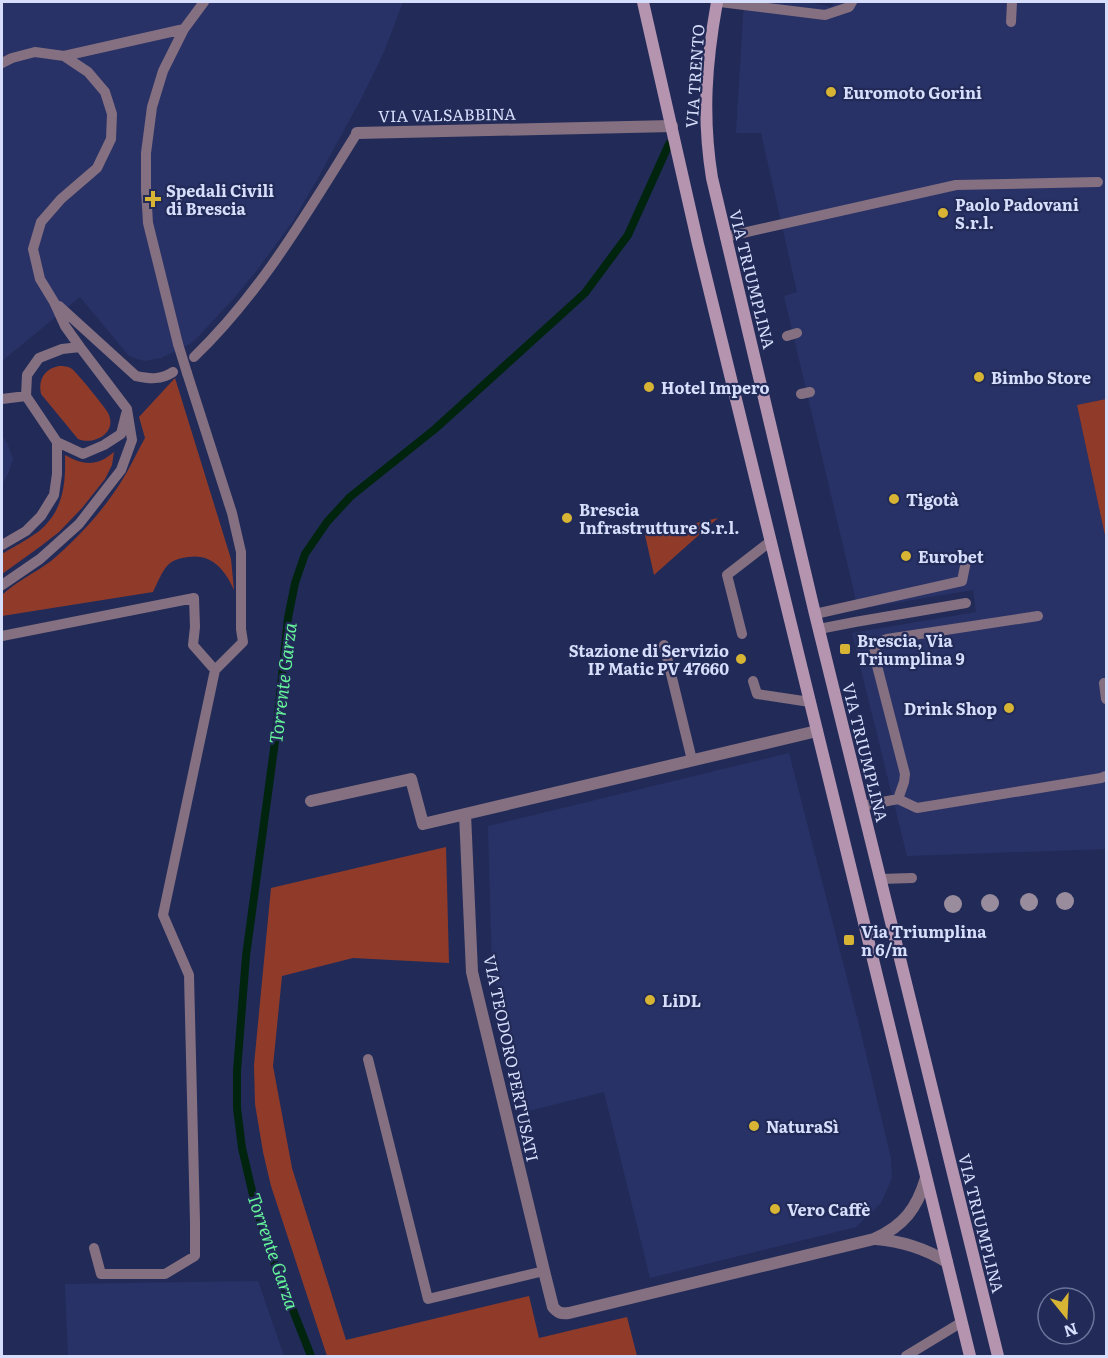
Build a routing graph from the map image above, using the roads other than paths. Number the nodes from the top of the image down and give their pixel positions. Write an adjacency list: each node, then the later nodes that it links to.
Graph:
1 (204, 2): 7 (lane)
2 (644, 2): 10 (main road)
3 (718, 2): 4 (lane); 12 (main road, VIA TRENTO)
4 (852, 2)
5 (1012, 2): 6 (lane)
6 (1011, 22)
7 (184, 30): 8 (lane); 34 (lane, bridge)
8 (64, 56): 9 (lane); 15 (lane)
9 (2, 63)
10 (672, 126): 11 (street, VIA VALSABBINA); 23 (main road)
11 (357, 132): 17 (lane, VIA VALSABBINA)
12 (708, 153): 14 (main road, VIA TRIUMPLINA)
13 (1098, 182): 14 (lane)
14 (725, 237): 28 (main road, VIA TRIUMPLINA)
15 (54, 302): 16 (lane); 18 (lane)
16 (80, 347): 19 (lane); 21 (lane)
17 (194, 357)
18 (170, 374)
19 (26, 396): 20 (lane); 22 (lane)
20 (2, 399)
21 (127, 409): 22 (lane); 26 (lane)
22 (57, 442): 24 (lane)
23 (771, 541): 31 (lane); 38 (main road)
24 (2, 545)
25 (966, 561): 28 (lane)
26 (2, 585)
27 (966, 603): 30 (lane)
28 (815, 614): 30 (main road, VIA TRIUMPLINA)
29 (1038, 616): 42 (lane)
30 (819, 629): 44 (main road, VIA TRIUMPLINA)
31 (742, 634)
32 (2, 636): 34 (lane)
33 (664, 645): 40 (lane)
34 (215, 670): 51 (lane)
35 (753, 681): 38 (lane)
36 (1104, 682): 37 (lane)
37 (1107, 699)
38 (810, 702): 39 (main road)
39 (817, 731): 40 (street); 49 (main road)
40 (692, 760): 45 (street)
41 (1105, 777): 42 (lane)
42 (898, 799): 44 (lane)
43 (311, 801): 45 (street)
44 (862, 806): 47 (main road, VIA TRIUMPLINA)
45 (465, 814): 53 (street, VIA TEODORO PERTUSATI)
46 (912, 878): 47 (lane)
47 (880, 879): 57 (main road, VIA TRIUMPLINA)
48 (368, 1059): 53 (lane)
49 (926, 1178): 50 (street); 52 (main road)
50 (874, 1239): 52 (street); 53 (street)
51 (94, 1248)
52 (947, 1262): 54 (main road)
53 (544, 1271)
54 (962, 1322): 55 (lane); 56 (main road)
55 (906, 1356)
56 (970, 1356)
57 (998, 1356)

